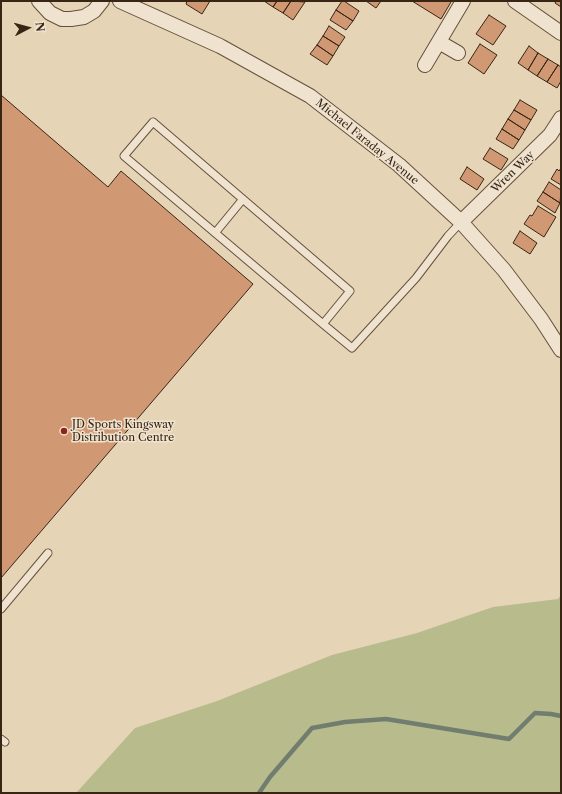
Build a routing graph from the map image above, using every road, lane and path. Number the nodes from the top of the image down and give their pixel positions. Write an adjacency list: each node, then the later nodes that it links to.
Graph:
1 (39, 1): 2 (street)
2 (102, 1)
3 (120, 1): 12 (street, Michael Faraday Avenue)
4 (463, 1): 7 (street)
5 (515, 1): 6 (street)
6 (561, 33)
7 (439, 42): 8 (street); 9 (street)
8 (458, 53)
9 (425, 65)
10 (561, 118): 12 (street, Wren Way)
11 (243, 199): 13 (lane); 13 (lane); 14 (lane)
12 (461, 222): 14 (lane); 15 (street, Michael Faraday Avenue)
13 (215, 233): 14 (lane)
14 (323, 324)
15 (561, 350)
16 (48, 554): 17 (lane)
17 (1, 609)

